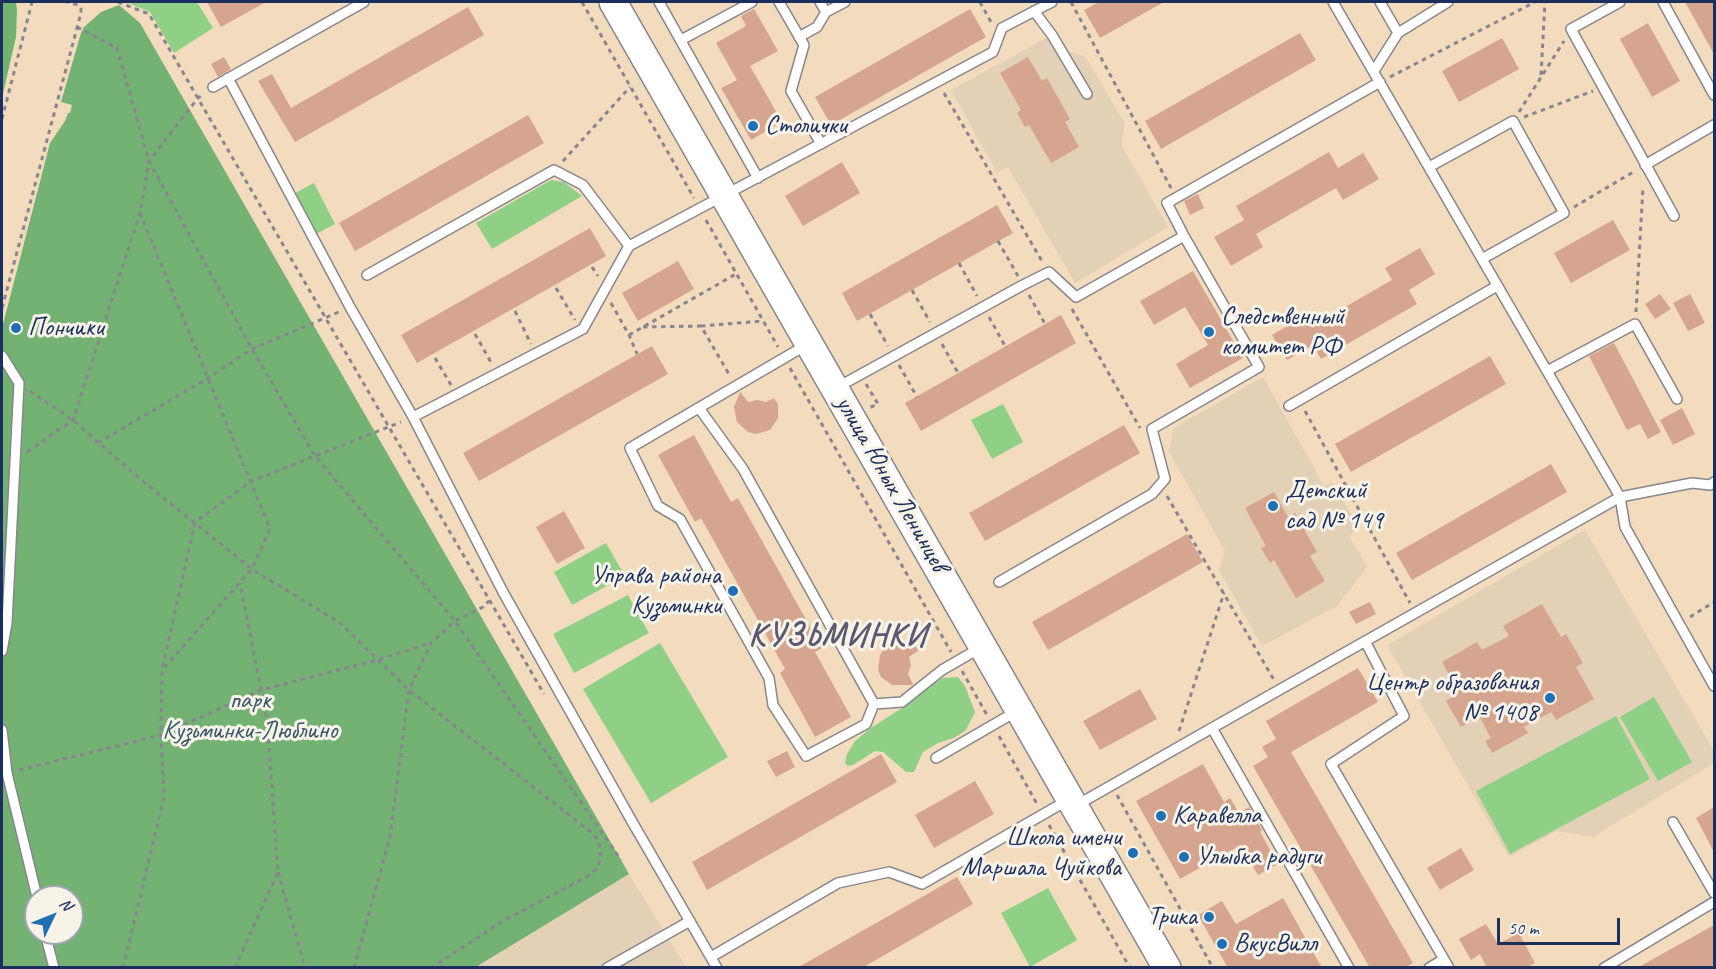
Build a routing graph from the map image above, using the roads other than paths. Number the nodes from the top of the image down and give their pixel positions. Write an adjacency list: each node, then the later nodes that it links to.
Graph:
1 (364, 2): 20 (lane)
2 (613, 2): 30 (main road, улица Юных Ленинцев)
3 (659, 2): 18 (lane)
4 (752, 2): 18 (lane)
5 (779, 2): 17 (lane)
6 (820, 2): 15 (lane)
7 (845, 2): 15 (lane)
8 (1052, 2): 14 (lane)
9 (1333, 2): 19 (lane)
10 (1380, 2): 16 (lane)
11 (1448, 2): 16 (lane)
12 (1620, 2): 27 (lane)
13 (1663, 2): 24 (lane)
14 (1034, 11): 23 (lane); 26 (lane)
15 (826, 12): 17 (lane)
16 (1398, 33): 19 (lane)
17 (799, 37): 26 (lane)
18 (681, 40): 29 (lane)
19 (1374, 71): 21 (lane)
20 (228, 78): 22 (lane); 44 (lane)
21 (1380, 82): 28 (lane); 32 (lane)
22 (213, 87)
23 (1087, 94)
24 (1714, 95)
25 (1714, 125): 27 (lane)
26 (821, 144): 29 (lane)
27 (1645, 165): 31 (lane)
28 (1429, 167): 34 (lane); 34 (lane)
29 (758, 178): 30 (lane)
30 (726, 195): 33 (lane); 37 (main road, улица Юных Ленинцев)
31 (1674, 216)
32 (1184, 236): 40 (lane); 47 (lane)
33 (630, 246): 35 (lane); 44 (lane)
34 (1482, 259): 36 (lane)
35 (367, 275)
36 (1497, 286): 39 (lane); 42 (lane)
37 (810, 342): 40 (main road, улица Юных Ленинцев); 43 (lane)
38 (2, 356): 50 (lane)
39 (1547, 371): 41 (lane); 46 (lane)
40 (836, 388): 49 (main road, улица Юных Ленинцев)
41 (1677, 399)
42 (1289, 405)
43 (699, 408): 52 (lane); 52 (lane)
44 (413, 417): 62 (lane)
45 (1714, 482): 46 (lane)
46 (1620, 497): 48 (lane); 51 (lane)
47 (999, 582)
48 (1365, 641): 54 (lane); 65 (lane)
49 (984, 646): 52 (lane); 53 (main road, улица Юных Ленинцев)
50 (2, 651)
51 (1714, 686)
52 (874, 704)
53 (1020, 709): 56 (lane); 57 (main road, улица Юных Ленинцев)
54 (1212, 728): 57 (lane); 70 (lane)
55 (2, 730): 59 (lane)
56 (936, 758)
57 (1073, 803): 64 (lane); 66 (main road, улица Юных Ленинцев)
58 (1673, 822): 60 (lane)
59 (34, 885)
60 (1714, 893)
61 (1714, 902): 72 (lane)
62 (690, 921): 64 (lane); 68 (lane)
63 (48, 945): 67 (lane)
64 (711, 957): 69 (lane)
65 (1446, 963): 71 (lane)
66 (1161, 966)
67 (54, 968)
68 (607, 968)
69 (717, 968)
70 (1349, 968)
71 (1429, 968)
72 (1604, 968)

